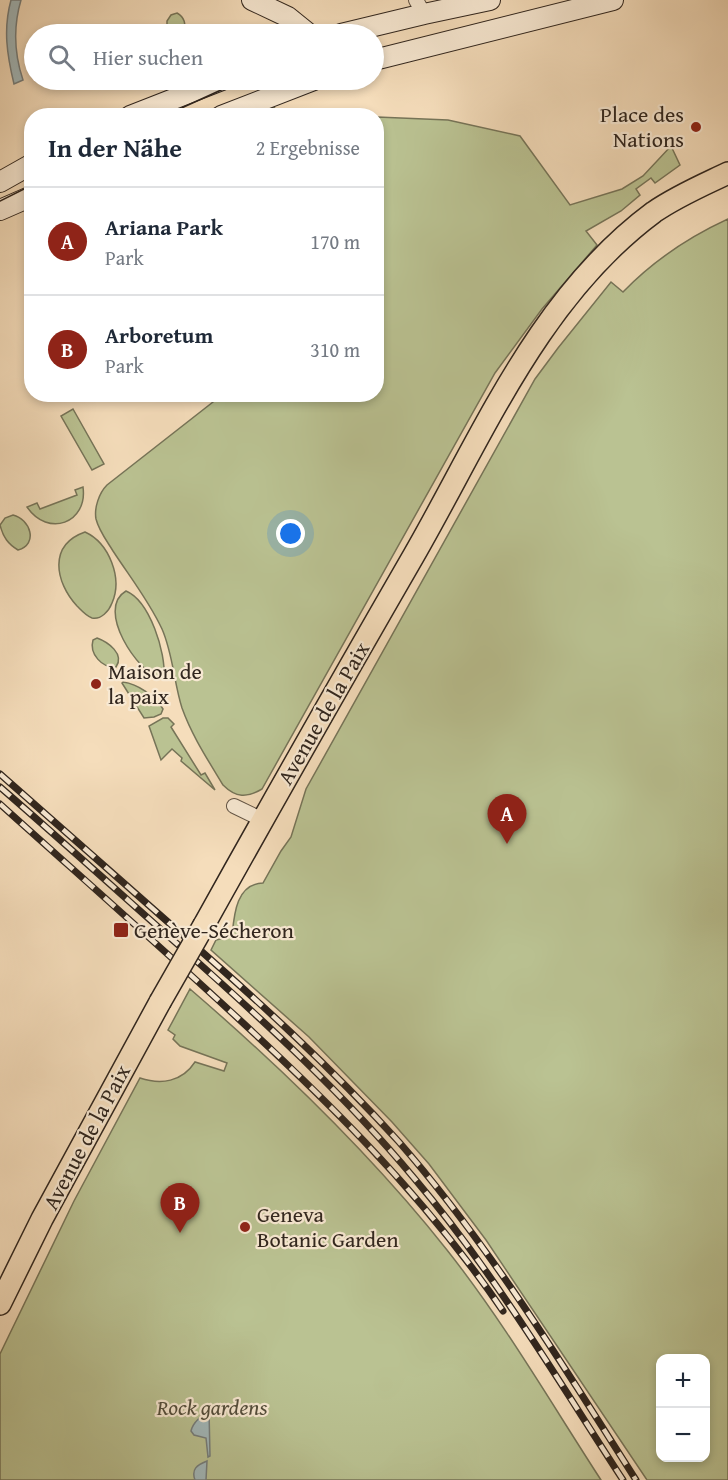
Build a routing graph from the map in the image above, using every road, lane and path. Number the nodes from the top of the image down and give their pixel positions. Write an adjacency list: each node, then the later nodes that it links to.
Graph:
1 (252, 0): 5 (main road)
2 (489, 0): 4 (main road)
3 (613, 0): 7 (main road)
4 (420, 7): 6 (main road)
5 (297, 24)
6 (370, 24)
7 (384, 57)
8 (196, 90): 10 (main road)
9 (288, 90): 11 (main road)
10 (150, 108)
11 (241, 108)
12 (24, 168): 14 (main road)
13 (721, 176): 18 (main road, Avenue de la Paix)
14 (0, 182)
15 (24, 200): 16 (main road)
16 (0, 210)
17 (234, 806): 18 (street)
18 (263, 820): 19 (main road, Avenue de la Paix, bridge)
19 (0, 1304)

